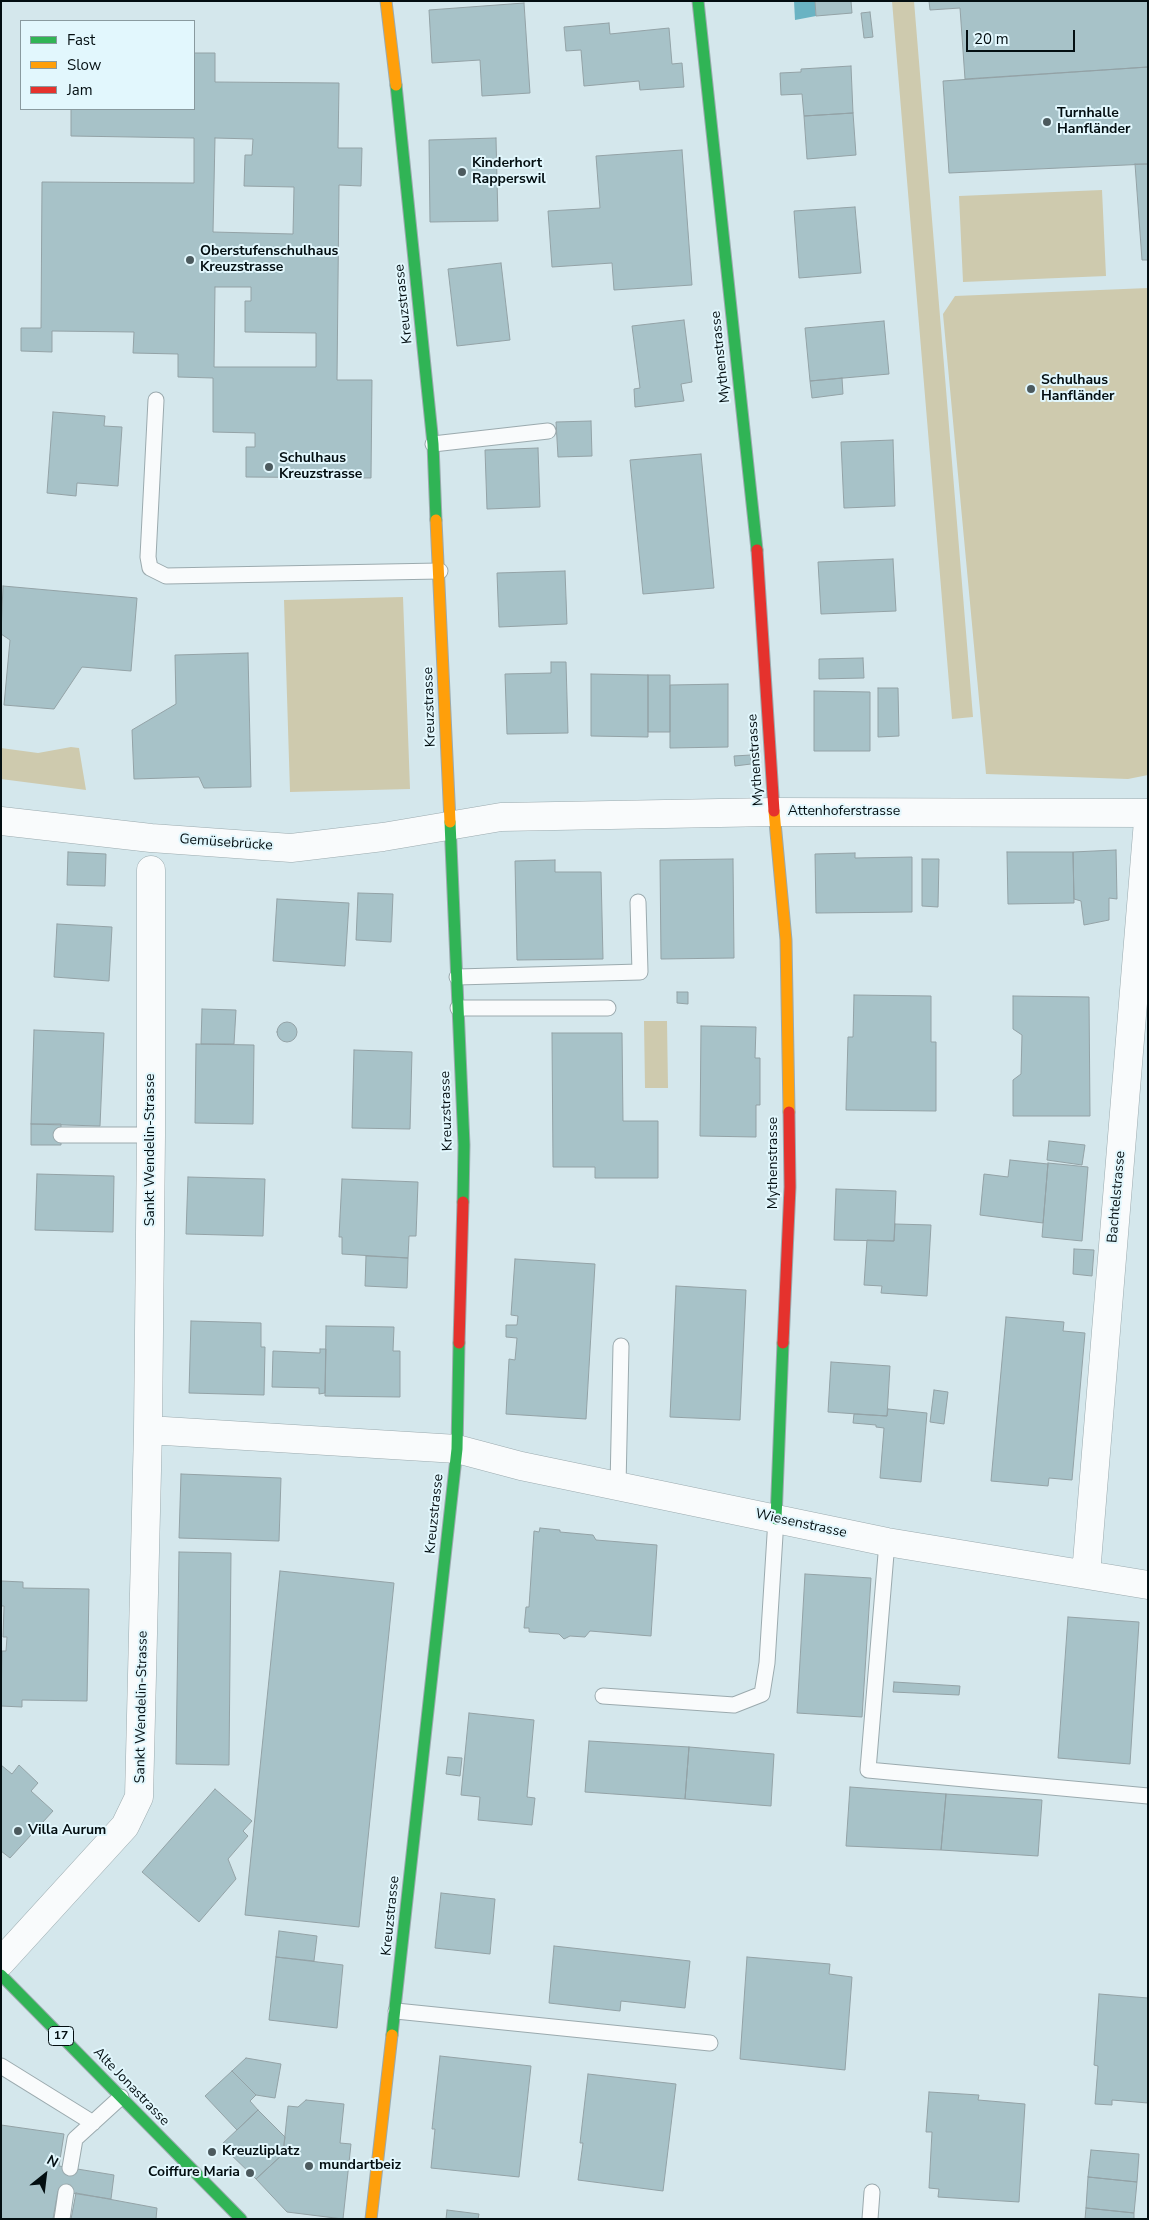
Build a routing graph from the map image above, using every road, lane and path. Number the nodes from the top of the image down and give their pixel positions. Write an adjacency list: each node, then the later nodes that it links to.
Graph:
1 (386, 1): 5 (street, Kreuzstrasse)
2 (698, 1): 7 (street, Mythenstrasse)
3 (156, 400): 6 (lane)
4 (548, 431): 5 (lane)
5 (433, 444): 6 (street, Kreuzstrasse)
6 (440, 571): 11 (street, Kreuzstrasse)
7 (774, 812): 8 (street, Attenhoferstrasse); 11 (street, Attenhoferstrasse); 23 (street, Mythenstrasse)
8 (1148, 813)
9 (1, 821): 11 (street, Gemüsebrücke)
10 (1148, 821): 25 (street, Bachtelstrasse)
11 (450, 826): 14 (street, Kreuzstrasse)
12 (151, 870): 18 (street, Sankt Wendelin-Strasse)
13 (638, 902): 14 (lane)
14 (457, 977): 15 (street, Kreuzstrasse)
15 (458, 1008): 16 (lane); 21 (street, Kreuzstrasse)
16 (608, 1008)
17 (61, 1135): 18 (lane)
18 (152, 1135): 20 (street, Sankt Wendelin-Strasse)
19 (621, 1346): 22 (lane)
20 (148, 1430): 21 (street); 29 (street, Sankt Wendelin-Strasse)
21 (457, 1449): 22 (street, Wiesenstrasse); 31 (street, Kreuzstrasse)
22 (618, 1486): 23 (street, Wiesenstrasse)
23 (776, 1519): 24 (street, Wiesenstrasse); 27 (lane)
24 (887, 1542): 25 (street, Wiesenstrasse); 28 (lane)
25 (1086, 1574): 26 (street, Wiesenstrasse)
26 (1148, 1585)
27 (603, 1696)
28 (1148, 1796)
29 (1, 1962)
30 (1, 1975): 34 (street, Alte Jonastrasse / 17)
31 (396, 2010): 32 (lane); 41 (street, Kreuzstrasse)
32 (710, 2043)
33 (1, 2066): 35 (lane)
34 (121, 2098): 35 (lane); 40 (street, Alte Jonastrasse / 17)
35 (93, 2123): 36 (lane)
36 (70, 2168)
37 (66, 2192): 39 (lane)
38 (872, 2192): 42 (lane)
39 (62, 2219)
40 (241, 2219)
41 (371, 2219)
42 (870, 2219)

